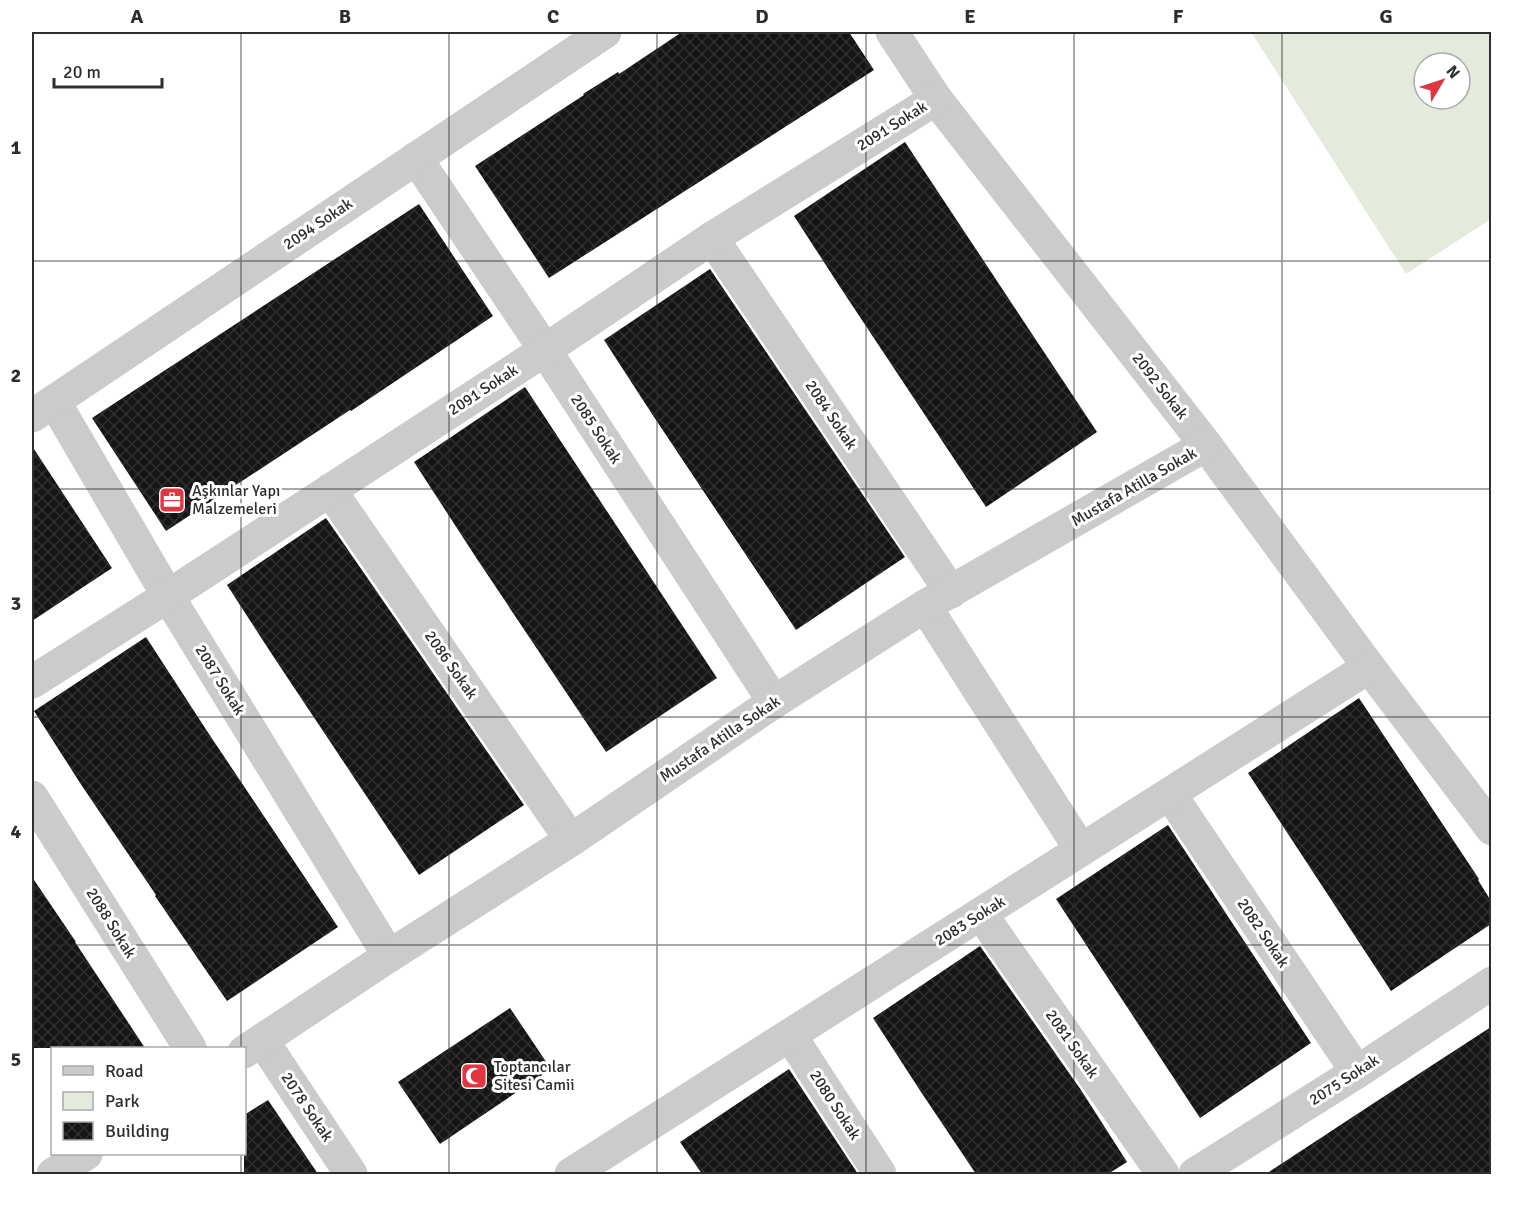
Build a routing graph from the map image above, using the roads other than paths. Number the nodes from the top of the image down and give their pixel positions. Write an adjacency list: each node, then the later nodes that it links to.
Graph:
1 (605, 32): 4 (street, 2094 Sokak)
2 (892, 32): 3 (street, 2092 Sokak)
3 (936, 99): 5 (street, 2091 Sokak); 8 (street, 2092 Sokak)
4 (417, 158): 6 (street, 2085 Sokak); 7 (street, 2094 Sokak)
5 (712, 238): 6 (street, 2091 Sokak); 11 (street, 2084 Sokak)
6 (545, 350): 9 (street, 2091 Sokak); 14 (street, 2085 Sokak)
7 (43, 408): 10 (street, 2087 Sokak)
8 (1206, 445): 11 (street, Mustafa Atilla Sokak); 12 (street, 2092 Sokak)
9 (330, 490): 10 (street, 2091 Sokak); 18 (street, 2086 Sokak)
10 (168, 596): 13 (street, 2091 Sokak); 21 (street, 2087 Sokak)
11 (938, 599): 14 (street, Mustafa Atilla Sokak); 19 (street, 2084 Sokak)
12 (1370, 667): 15 (street, 2083 Sokak); 17 (street, 2092 Sokak)
13 (32, 682)
14 (774, 702): 18 (street, Mustafa Atilla Sokak)
15 (1170, 794): 19 (street, 2083 Sokak); 26 (street, 2082 Sokak)
16 (32, 797): 25 (street, 2088 Sokak)
17 (1491, 829)
18 (571, 840): 21 (street, Mustafa Atilla Sokak)
19 (1081, 850): 20 (street, 2083 Sokak)
20 (981, 914): 23 (street, 2083 Sokak); 30 (street, 2081 Sokak)
21 (389, 956): 24 (street, Mustafa Atilla Sokak)
22 (1491, 983): 26 (street, 2075 Sokak)
23 (790, 1035): 27 (street, 2083 Sokak); 29 (street, 2080 Sokak)
24 (253, 1046): 28 (street, 2078 Sokak)
25 (189, 1047)
26 (1357, 1072): 31 (street, 2075 Sokak)
27 (593, 1169)
28 (351, 1174)
29 (880, 1174)
30 (1163, 1174)
31 (1194, 1174)

